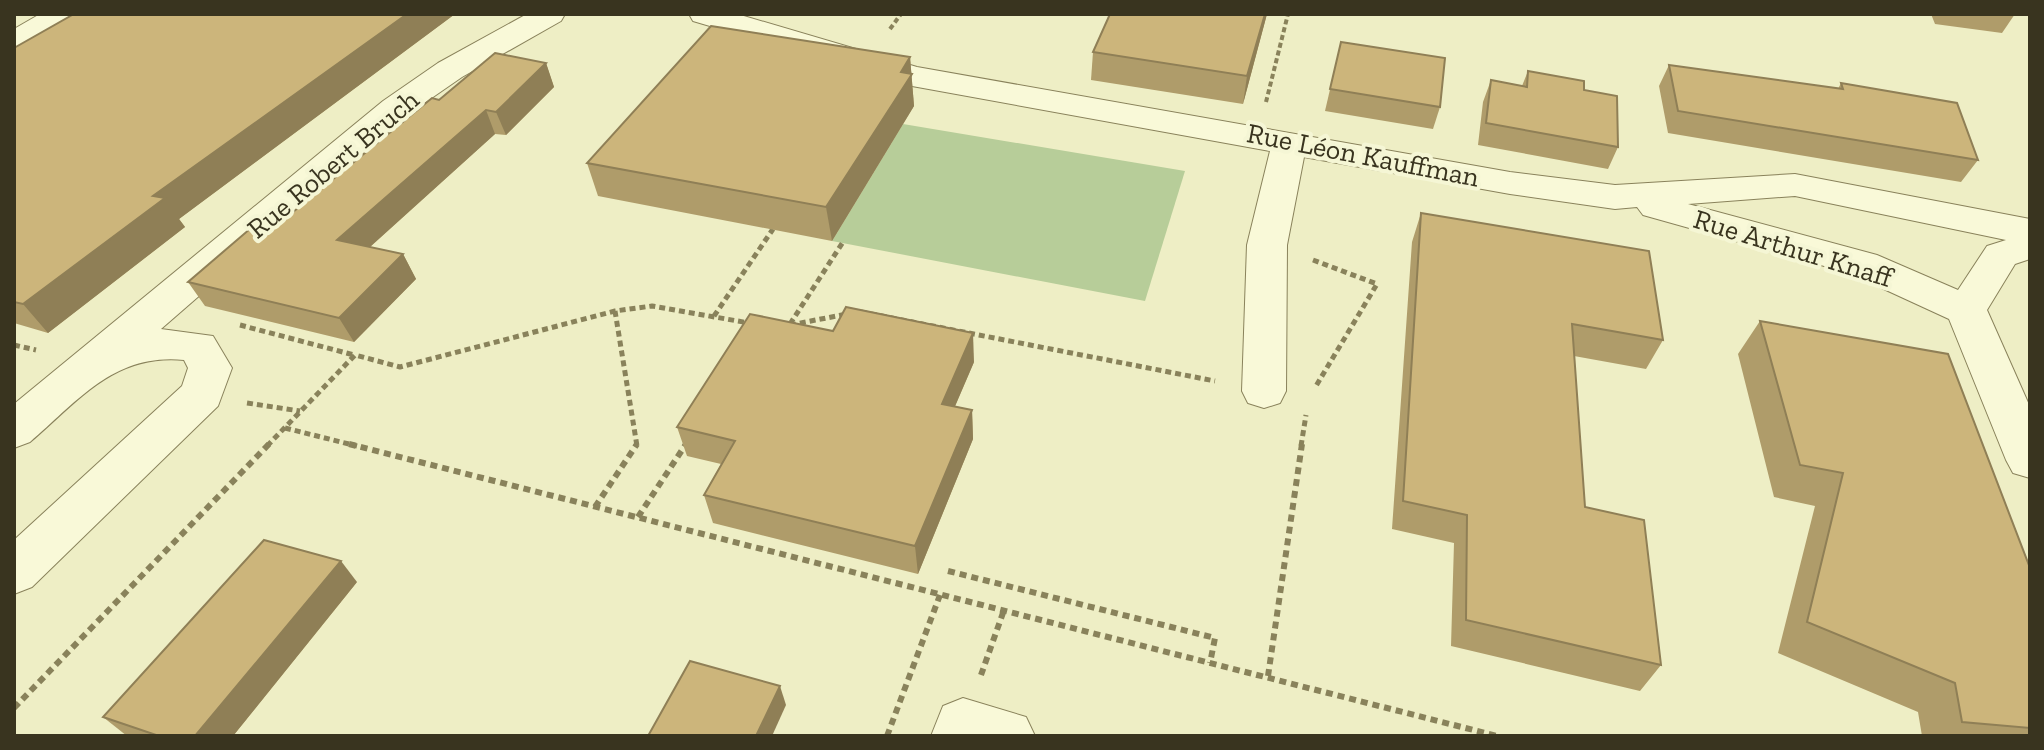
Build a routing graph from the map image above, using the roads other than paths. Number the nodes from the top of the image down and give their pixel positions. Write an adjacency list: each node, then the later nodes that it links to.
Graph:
1 (62, 14): 4 (street)
2 (550, 14): 10 (street, Rue Robert Bruch)
3 (704, 14): 5 (street, Rue Léon Kauffman)
4 (14, 42)
5 (1274, 138): 6 (street, Rue Léon Kauffman); 11 (street)
6 (1615, 197): 7 (street, Rue Léon Kauffman); 9 (street, Rue Arthur Knaff)
7 (2030, 232)
8 (2030, 245): 9 (street)
9 (1966, 310): 13 (street)
10 (93, 364): 12 (street, Rue Robert Bruch); 14 (street, Rue Robert Bruch)
11 (1264, 391)
12 (14, 430)
13 (2030, 460)
14 (34, 546): 15 (street, Rue Robert Bruch)
15 (14, 572)

